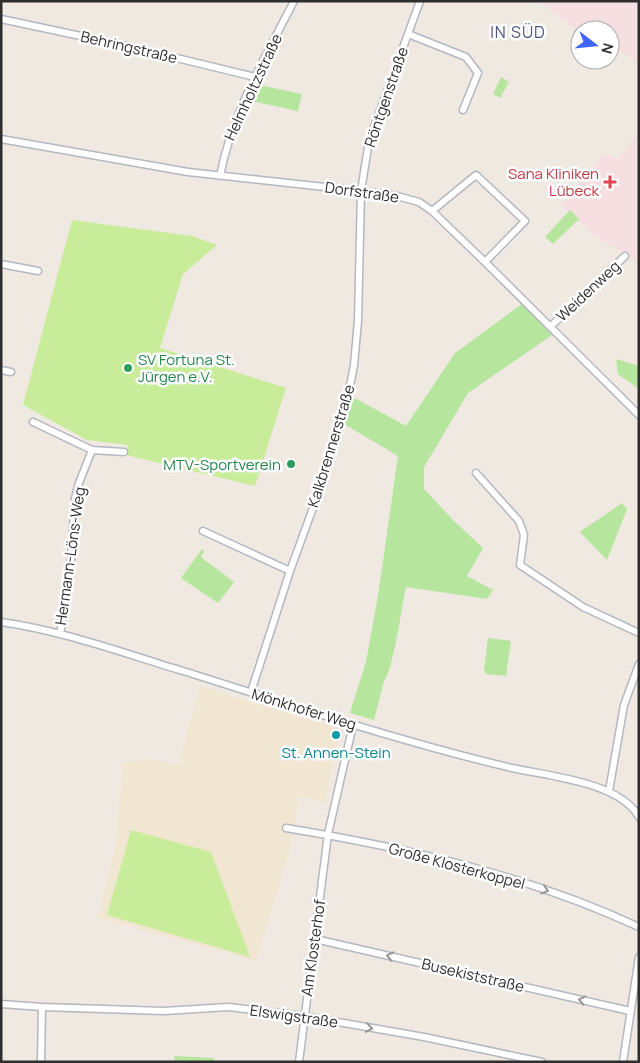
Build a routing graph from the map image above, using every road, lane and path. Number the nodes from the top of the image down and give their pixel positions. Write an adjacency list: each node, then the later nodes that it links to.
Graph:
1 (294, 1): 5 (street, Helmholtzstraße)
2 (420, 1): 4 (street, Röntgenstraße)
3 (1, 19): 5 (street, Behringstraße)
4 (408, 34): 6 (street, Röntgenstraße); 9 (street, Röntgenstraße)
5 (255, 77): 8 (street, Helmholtzstraße)
6 (463, 110)
7 (1, 139): 8 (street, Dorfstraße)
8 (220, 176): 9 (street, Dorfstraße)
9 (362, 191): 10 (street, Dorfstraße); 24 (street, Kalkbrennerstraße)
10 (432, 211): 12 (street, Dorfstraße); 12 (street)
11 (625, 256): 15 (street, Weidenweg)
12 (485, 262): 15 (street, Dorfstraße)
13 (1, 264): 14 (street)
14 (38, 271)
15 (551, 326): 18 (street, Dorfstraße)
16 (1, 370): 17 (street)
17 (11, 372)
18 (639, 415)
19 (33, 422): 20 (street)
20 (92, 450): 21 (street); 27 (street, Hermann-Löns-Weg)
21 (124, 452)
22 (476, 473): 26 (street)
23 (203, 531): 24 (street)
24 (290, 571): 29 (street, Kalkbrennerstraße)
25 (1, 622): 27 (street, Mönkhofer Weg)
26 (639, 633)
27 (60, 634): 29 (street, Mönkhofer Weg)
28 (639, 664): 31 (street)
29 (251, 692): 30 (street, Mönkhofer Weg)
30 (353, 725): 31 (street, Mönkhofer Weg); 34 (street, Am Klosterhof)
31 (609, 791): 32 (street, Mönkhofer Weg)
32 (639, 816)
33 (286, 828): 34 (street)
34 (328, 834): 35 (street, Große Klosterkoppel, one-way to 35); 36 (street, Am Klosterhof)
35 (639, 927)
36 (315, 939): 40 (street, Busekiststraße, one-way to 36); 41 (street, Am Klosterhof)
37 (639, 957): 40 (street)
38 (1, 1004): 39 (street, Elswigstraße)
39 (42, 1007): 41 (street, Elswigstraße); 42 (street)
40 (630, 1011): 45 (street)
41 (304, 1016): 43 (street, Am Klosterhof); 44 (street, Elswigstraße, one-way to 44)
42 (41, 1060)
43 (299, 1062)
44 (542, 1062)
45 (623, 1062)

